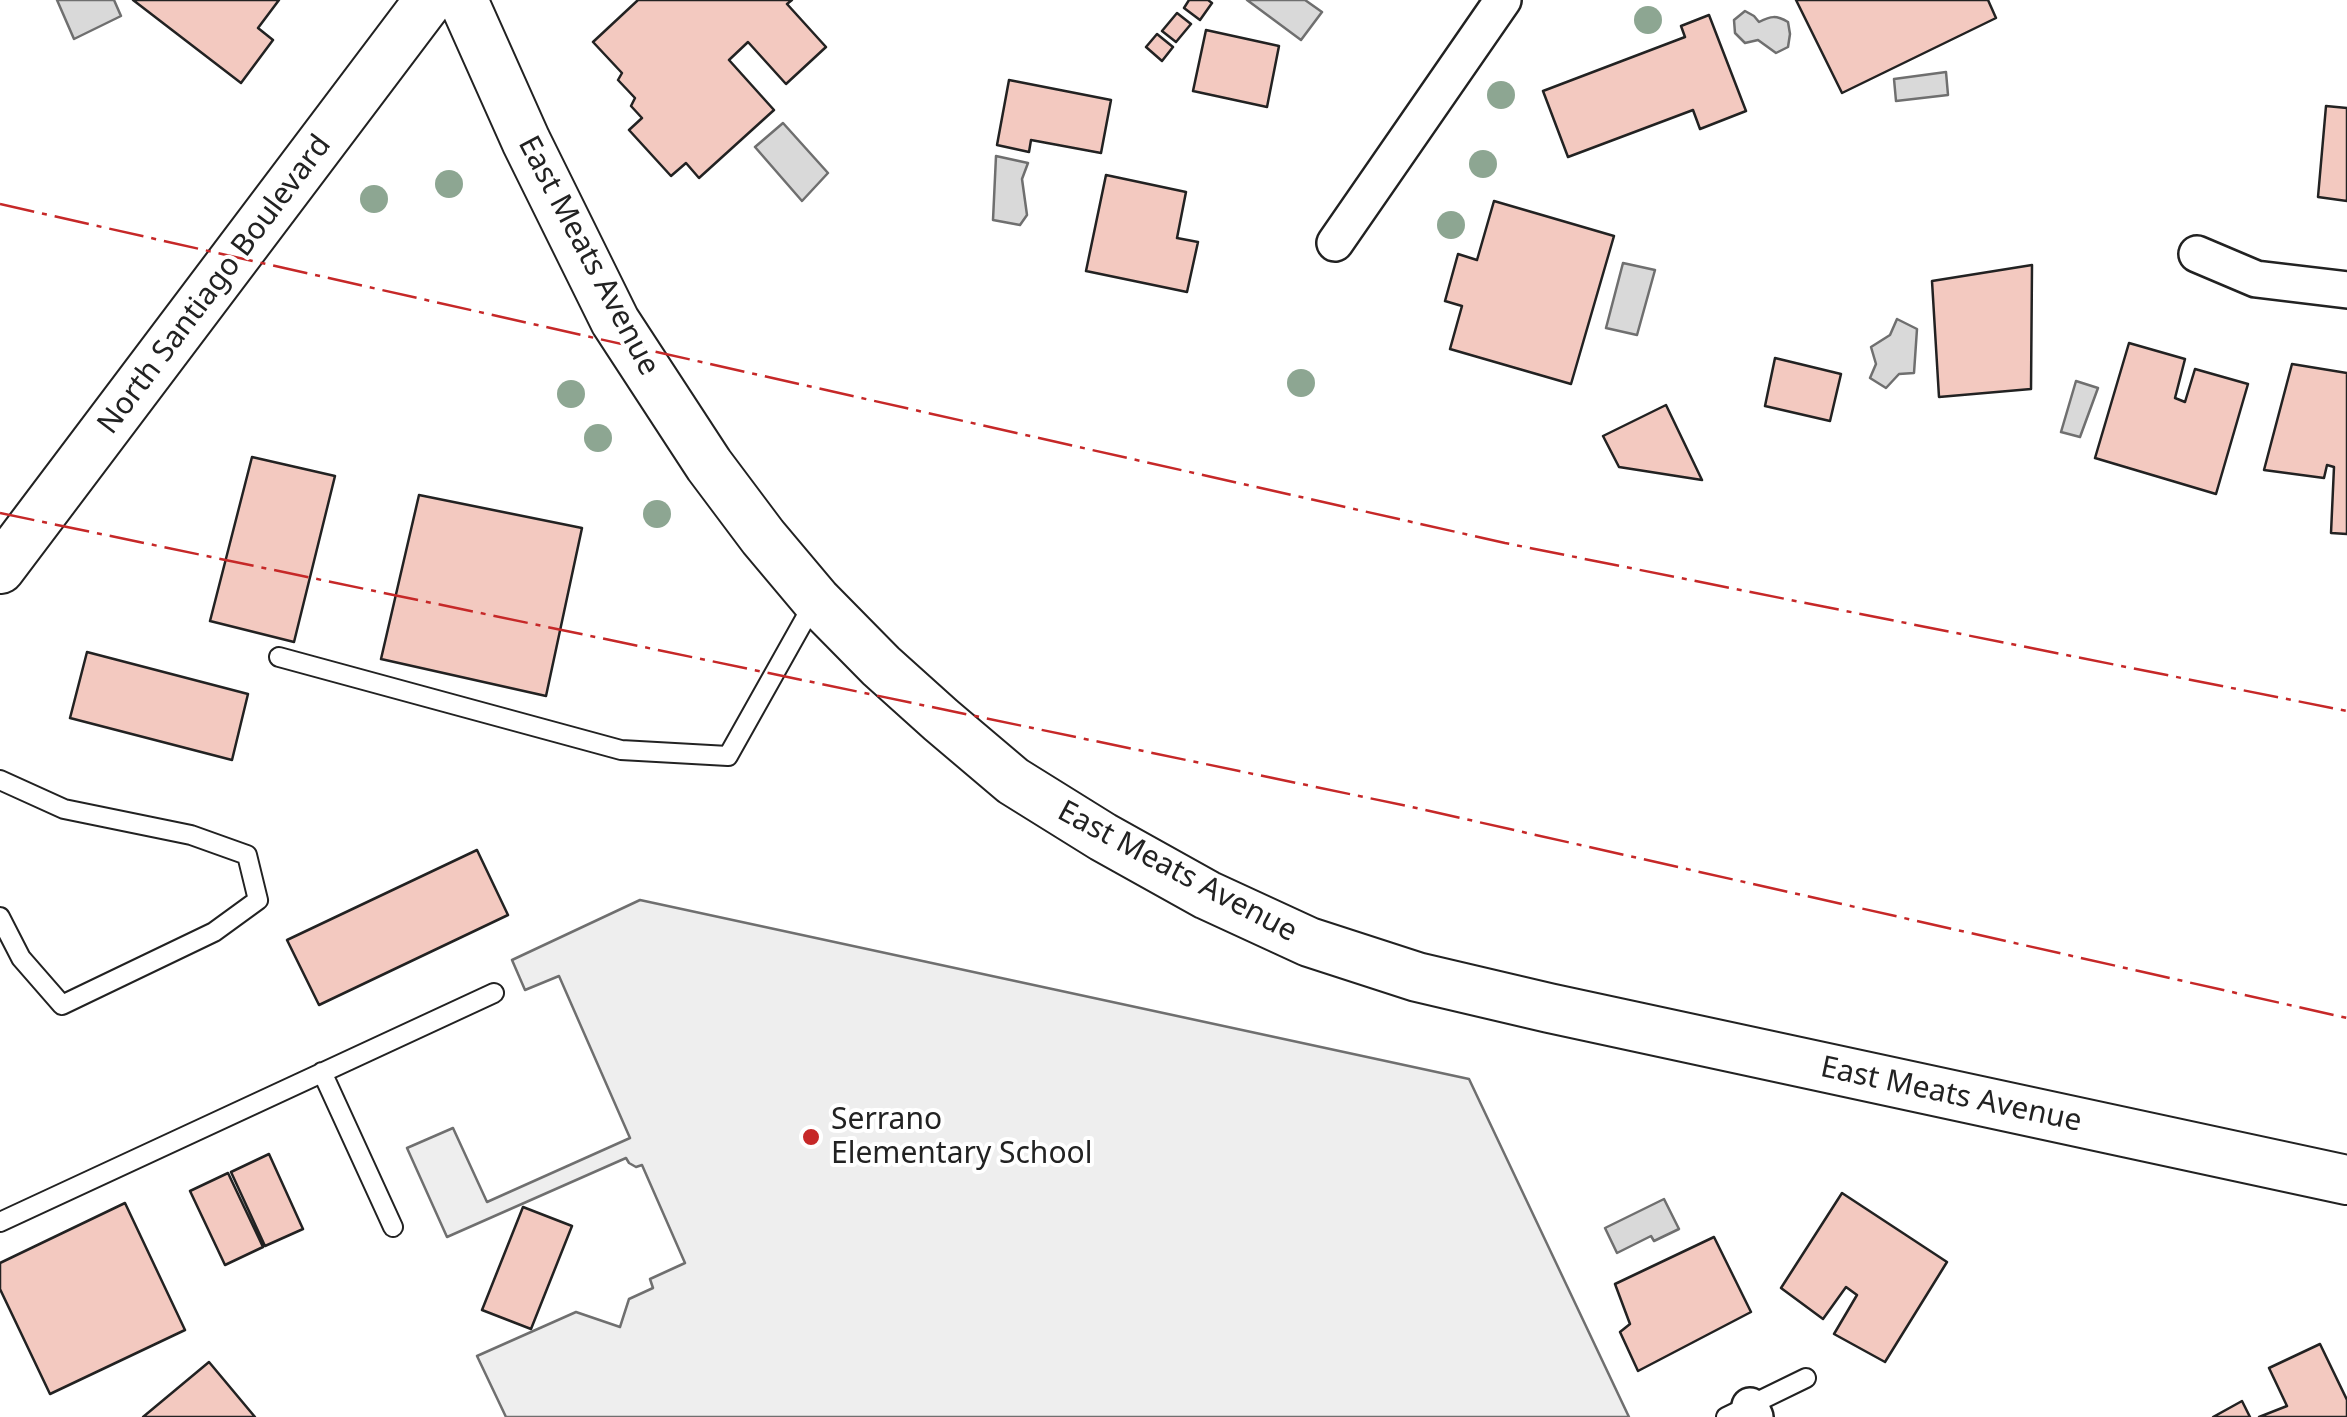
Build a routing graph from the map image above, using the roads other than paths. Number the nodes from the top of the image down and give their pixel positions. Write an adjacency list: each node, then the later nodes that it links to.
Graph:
1 (429, 0): 7 (street, North Santiago Boulevard)
2 (464, 0): 8 (street, East Meats Avenue)
3 (1503, 0): 4 (street)
4 (1335, 243)
5 (2197, 254): 6 (street)
6 (2347, 290)
7 (0, 569)
8 (816, 600): 9 (lane); 14 (street, East Meats Avenue)
9 (278, 658)
10 (0, 780): 11 (lane)
11 (0, 918)
12 (494, 993): 13 (lane)
13 (322, 1072): 15 (lane); 16 (lane)
14 (2347, 1180)
15 (0, 1222)
16 (393, 1227)
17 (1806, 1378): 18 (lane)
18 (1744, 1413)

